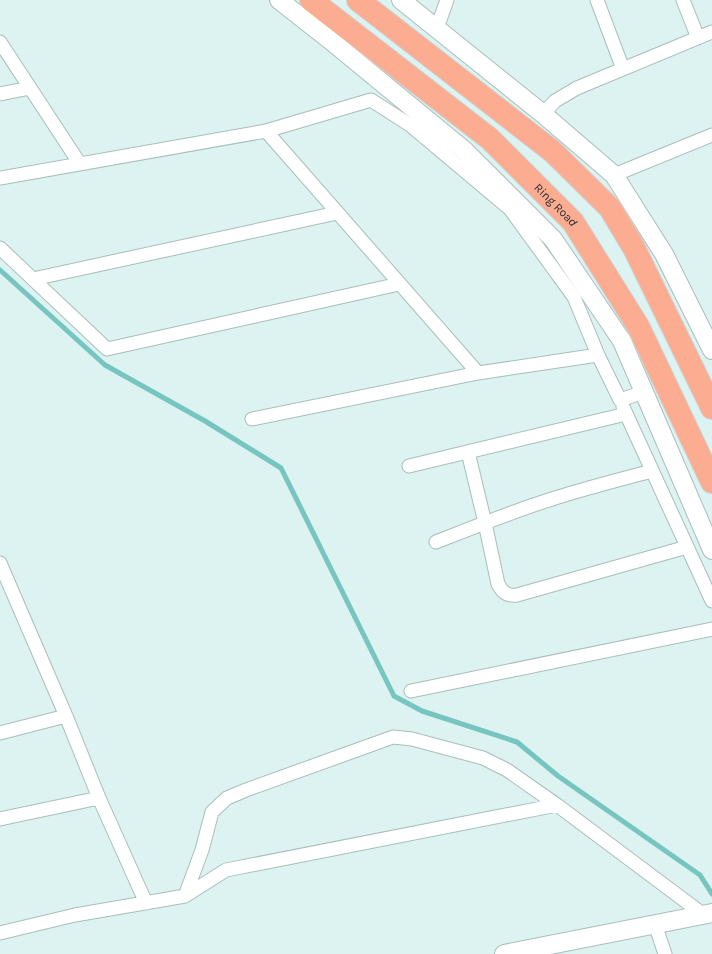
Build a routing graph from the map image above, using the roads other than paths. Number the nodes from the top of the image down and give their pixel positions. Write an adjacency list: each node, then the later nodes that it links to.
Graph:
1 (279, 0): 28 (street)
2 (311, 0): 36 (highway, Ring Road)
3 (358, 0): 30 (highway)
4 (401, 0): 8 (street)
5 (447, 0): 8 (street)
6 (597, 0): 12 (street)
7 (684, 0): 10 (street)
8 (437, 28): 15 (street)
9 (712, 32): 10 (street)
10 (698, 38): 12 (street)
11 (0, 42): 13 (street)
12 (623, 69): 15 (street)
13 (30, 88): 14 (street); 18 (street)
14 (0, 94)
15 (543, 114): 19 (street)
16 (266, 132): 18 (street); 21 (street); 26 (street)
17 (712, 135): 19 (street)
18 (80, 164): 20 (street)
19 (614, 176): 25 (street)
20 (0, 178)
21 (337, 213): 23 (street); 24 (street)
22 (0, 248): 23 (street)
23 (33, 279): 24 (street)
24 (399, 284): 27 (street)
25 (711, 350)
26 (598, 355): 27 (street); 29 (street)
27 (478, 373): 32 (street)
28 (644, 392): 29 (street); 40 (street)
29 (620, 400): 31 (street)
30 (712, 408)
31 (626, 414): 33 (street); 35 (street)
32 (252, 420)
33 (468, 452): 34 (street); 37 (street)
34 (409, 466)
35 (652, 471): 37 (street); 39 (street)
36 (712, 482)
37 (485, 523): 38 (street); 39 (street)
38 (436, 542)
39 (687, 547): 42 (street)
40 (712, 550)
41 (0, 563): 45 (street)
42 (712, 601)
43 (712, 629): 44 (street)
44 (411, 691)
45 (66, 716): 46 (street); 47 (street)
46 (0, 733)
47 (99, 798): 49 (street); 51 (street)
48 (557, 805): 50 (street); 50 (street); 52 (street)
49 (0, 820)
50 (185, 896): 51 (street)
51 (146, 903): 54 (street)
52 (708, 914): 53 (street)
53 (655, 924): 55 (street); 56 (street)
54 (0, 933)
55 (504, 954)
56 (664, 954)

